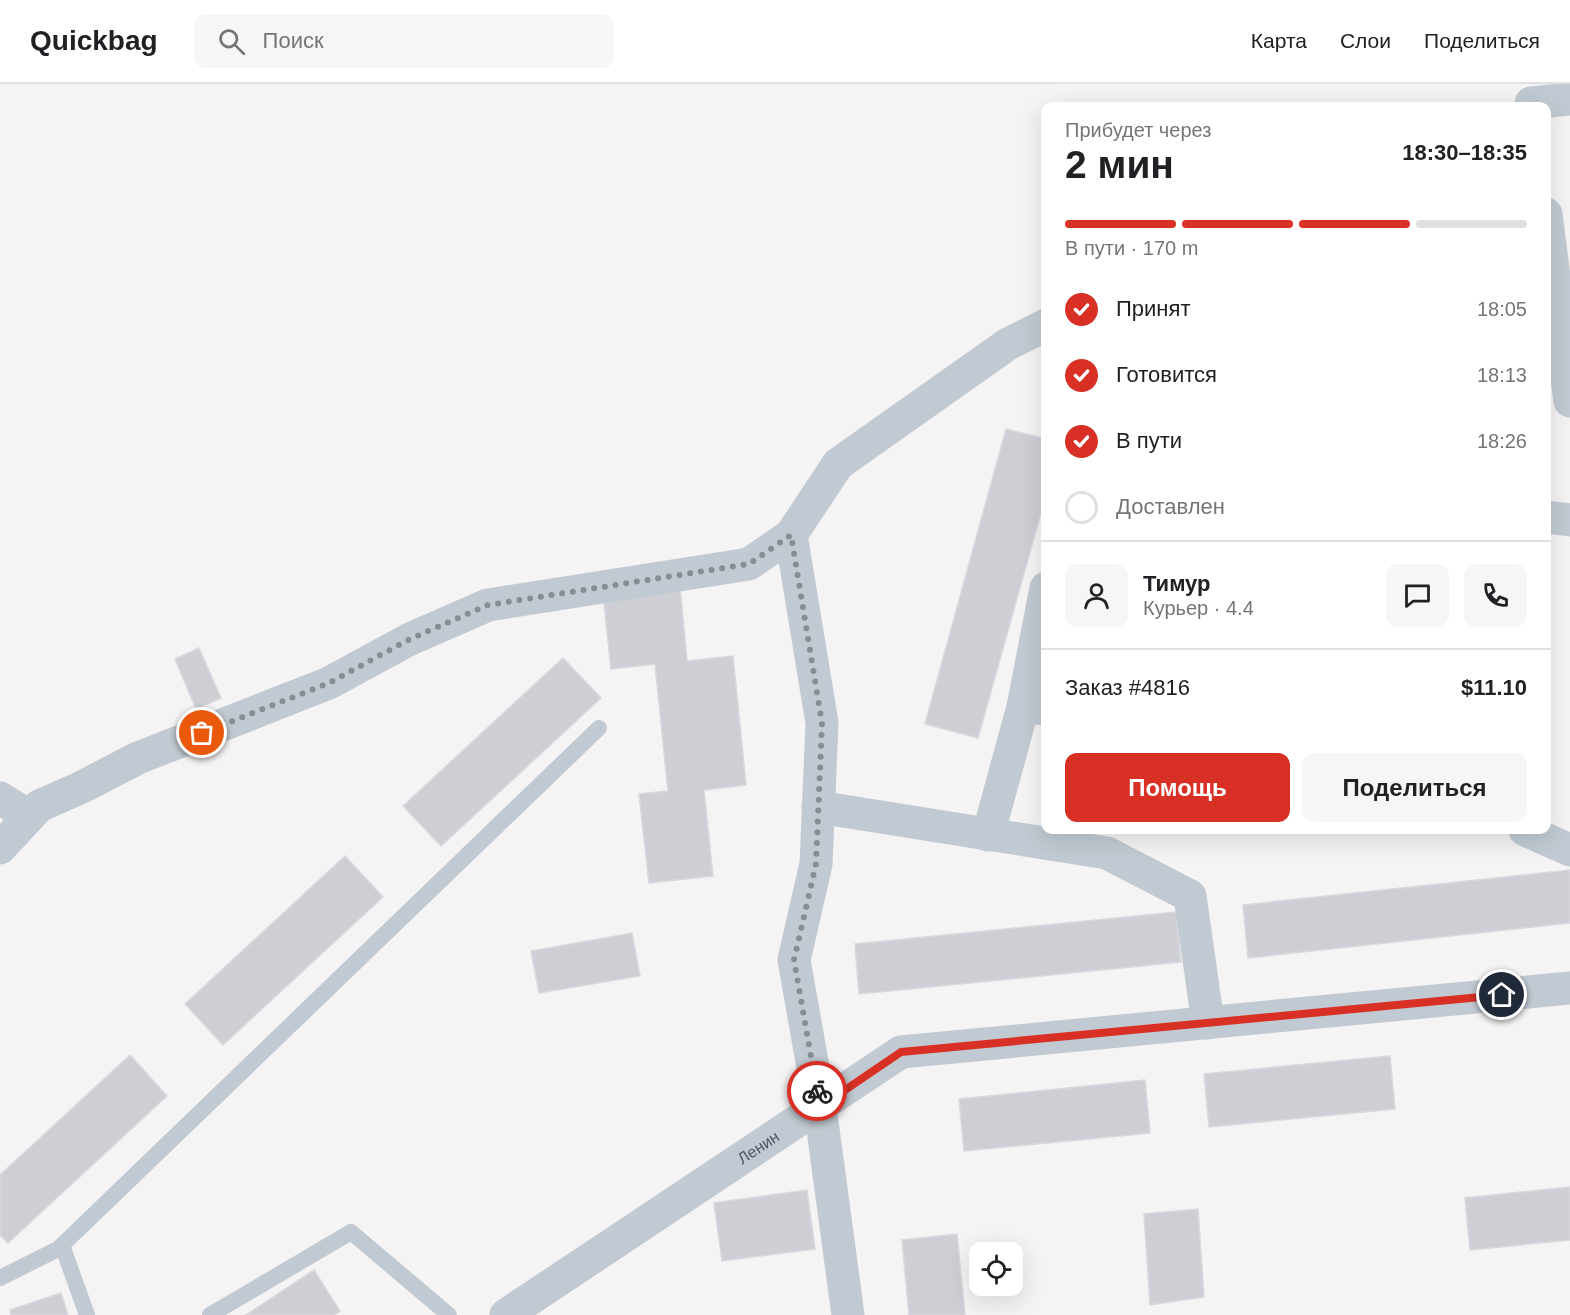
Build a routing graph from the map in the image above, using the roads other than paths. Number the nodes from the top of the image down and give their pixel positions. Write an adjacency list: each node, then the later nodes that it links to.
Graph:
1 (1531, 98): 2 (street)
2 (1570, 99)
3 (1551, 253): 5 (street)
4 (1041, 328): 8 (street)
5 (1570, 401)
6 (1551, 518): 7 (street)
7 (1570, 520)
8 (791, 535): 13 (street); 14 (street)
9 (1041, 638): 10 (street)
10 (1034, 708): 16 (street)
11 (599, 728): 22 (lane)
12 (0, 798): 14 (street)
13 (818, 807): 16 (street); 21 (street)
14 (29, 816): 17 (street)
15 (1535, 834): 18 (street)
16 (988, 835): 20 (street)
17 (0, 848)
18 (1570, 850)
19 (1570, 988): 20 (street, Ленин)
20 (1208, 1023): 21 (street, Ленин)
21 (820, 1107): 27 (street, Ленин); 28 (street)
22 (62, 1245): 23 (lane); 24 (lane)
23 (0, 1278)
24 (87, 1315)
25 (210, 1315): 26 (lane)
26 (449, 1315)
27 (506, 1315)
28 (848, 1315)

